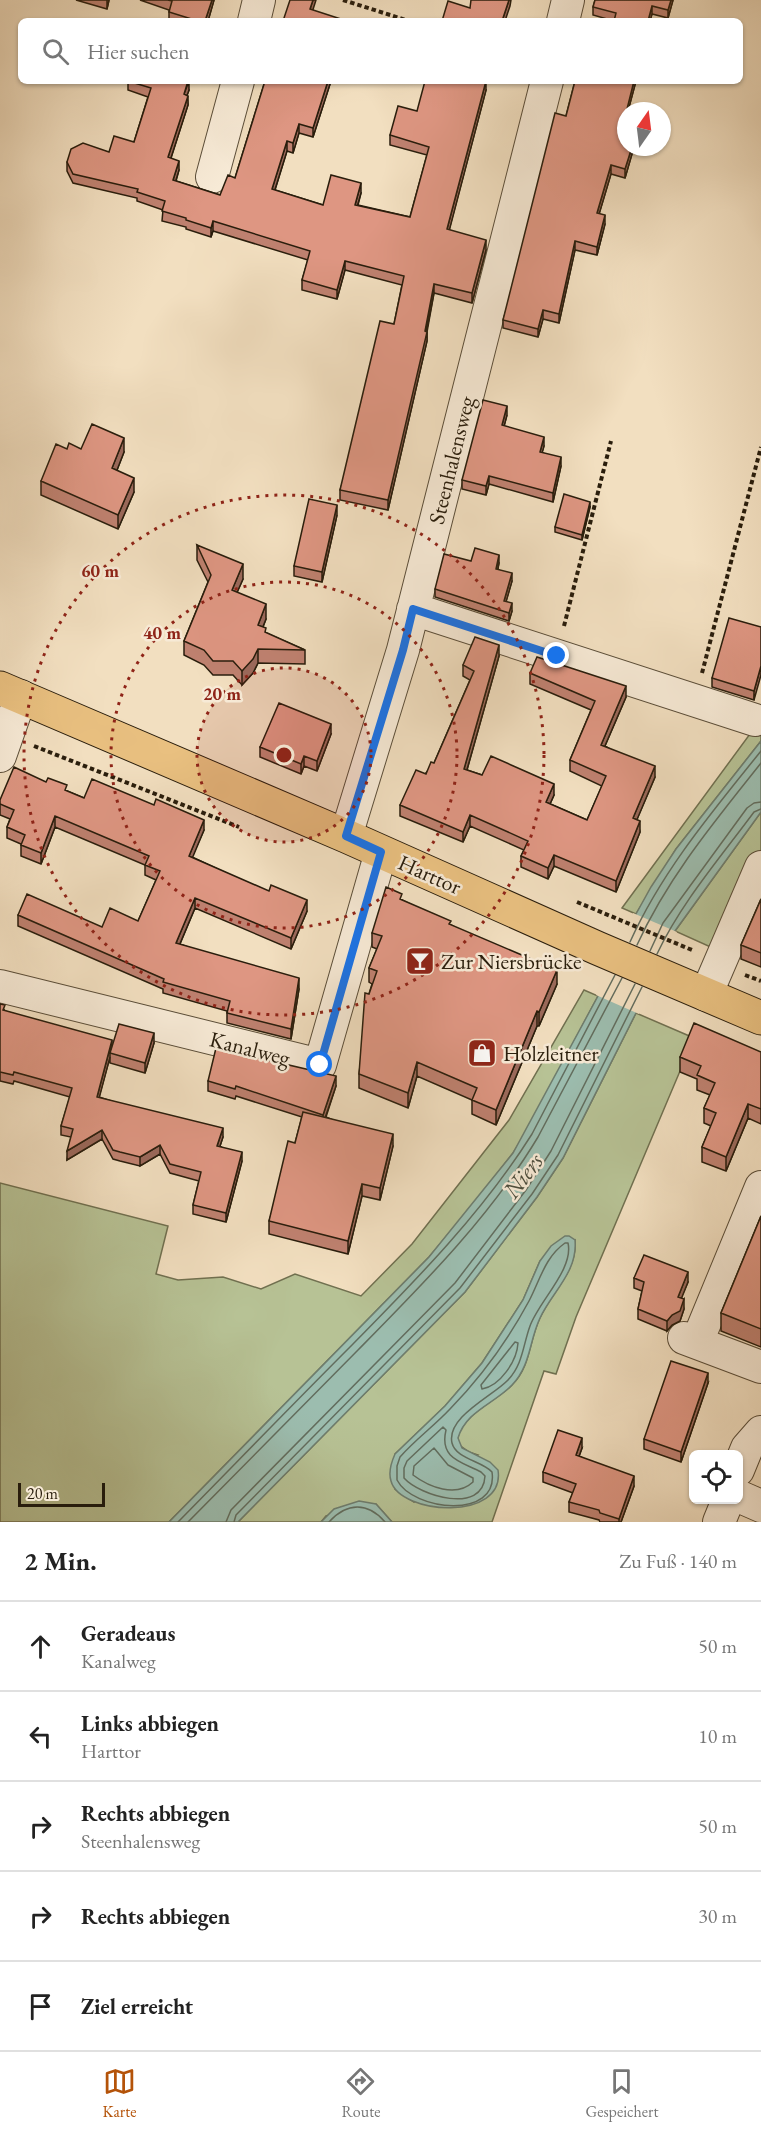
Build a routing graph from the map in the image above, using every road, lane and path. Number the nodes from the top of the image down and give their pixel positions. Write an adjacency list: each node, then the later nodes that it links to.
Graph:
1 (259, 0): 4 (street)
2 (344, 0): 5 (path)
3 (568, 0): 6 (street)
4 (255, 18)
5 (400, 18)
6 (564, 18)
7 (237, 84): 9 (street)
8 (546, 84): 12 (street, Steenhalensweg)
9 (212, 177)
10 (611, 441): 13 (path)
11 (761, 447): 15 (path)
12 (413, 609): 13 (street); 19 (street, Steenhalensweg)
13 (557, 656): 15 (street)
14 (10, 692): 17 (street); 19 (main road, Harttor)
15 (695, 700): 16 (street)
16 (755, 720)
17 (4, 745): 18 (path)
18 (240, 827)
19 (346, 836): 20 (main road, Harttor)
20 (381, 852): 24 (street, Kanalweg); 25 (main road, Harttor)
21 (761, 867): 25 (street)
22 (610, 915): 23 (path)
23 (688, 949)
24 (0, 986)
25 (706, 995): 26 (main road, Harttor)
26 (761, 1018)
27 (761, 1187): 28 (street)
28 (761, 1368)
29 (761, 1432): 30 (street)
30 (743, 1458)
31 (743, 1498): 33 (street)
32 (726, 1504): 34 (street)
33 (761, 1506)
34 (719, 1522)

